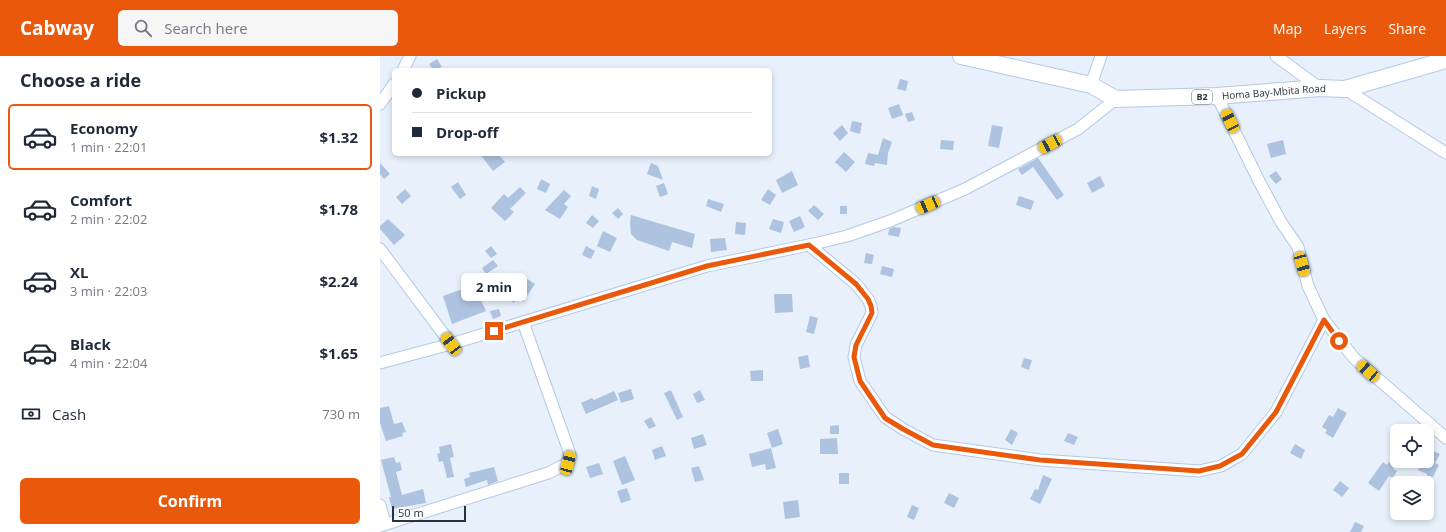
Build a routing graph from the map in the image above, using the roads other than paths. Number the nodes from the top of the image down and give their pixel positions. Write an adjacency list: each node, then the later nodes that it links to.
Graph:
1 (410, 56): 6 (street)
2 (961, 56): 7 (highway)
3 (1101, 56): 7 (street)
4 (1276, 56): 9 (street)
5 (1446, 60): 10 (highway, Homa Bay-Mbita Road / B2)
6 (404, 68)
7 (1091, 85): 12 (highway)
8 (392, 87): 13 (street)
9 (1320, 88): 10 (highway, Homa Bay-Mbita Road / B2); 11 (highway, Homa Bay-Mbita Road / B2)
10 (1345, 89): 14 (street)
11 (1218, 96): 12 (highway, Homa Bay-Mbita Road / B2); 17 (street)
12 (1116, 99): 15 (street)
13 (380, 104)
14 (1446, 153)
15 (809, 245): 17 (street); 18 (street)
16 (380, 249): 19 (street)
17 (1324, 320): 21 (street)
18 (522, 322): 19 (street); 23 (street)
19 (451, 344): 20 (street)
20 (380, 363)
21 (1446, 438)
22 (380, 505): 23 (street)
23 (383, 525)

